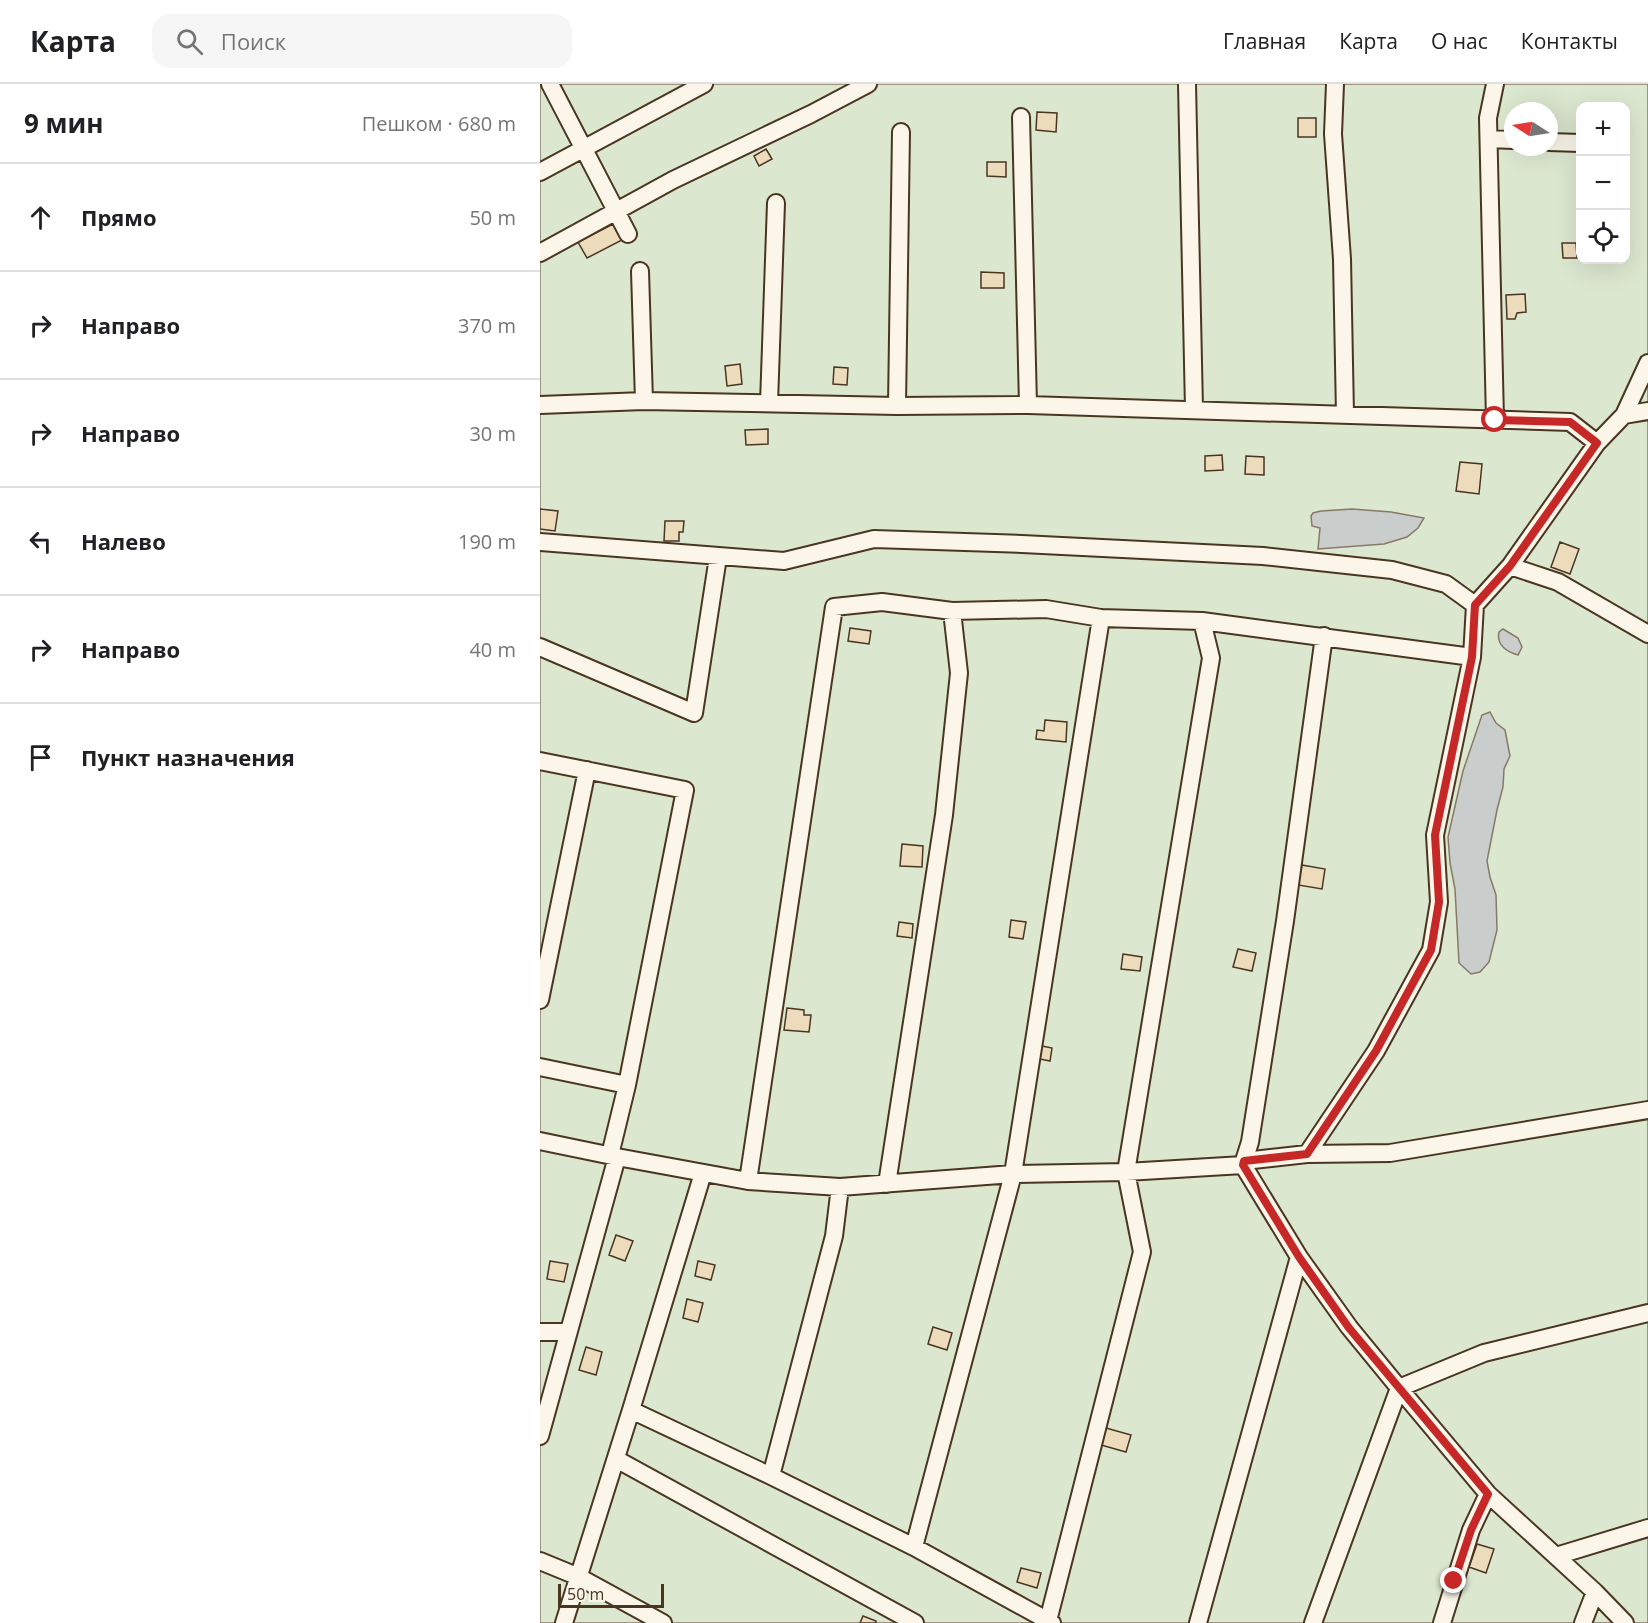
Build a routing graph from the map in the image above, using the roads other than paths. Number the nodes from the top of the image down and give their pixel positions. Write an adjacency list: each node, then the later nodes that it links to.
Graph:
1 (550, 84): 13 (street)
2 (704, 84): 13 (street)
3 (868, 84): 16 (street)
4 (1187, 84): 26 (street)
5 (1335, 84): 28 (street)
6 (1495, 84): 9 (street)
7 (1021, 117): 24 (street)
8 (901, 132): 25 (street)
9 (1489, 139): 10 (street); 30 (street)
10 (1504, 140)
11 (1558, 142): 12 (street)
12 (1576, 143)
13 (584, 149): 14 (street); 16 (street)
14 (540, 172)
15 (776, 203): 22 (street)
16 (616, 211): 17 (street); 18 (street)
17 (628, 234)
18 (540, 253)
19 (639, 271): 21 (street)
20 (1648, 363): 29 (street)
21 (644, 400): 22 (street); 23 (street)
22 (769, 404): 25 (street)
23 (540, 405)
24 (1028, 405): 25 (street); 26 (street)
25 (897, 406)
26 (1194, 409): 28 (street)
27 (1648, 411): 29 (street)
28 (1345, 415): 30 (street)
29 (1624, 415): 31 (street)
30 (1495, 420): 31 (street)
31 (1597, 443): 34 (street)
32 (540, 542): 33 (street)
33 (718, 557): 35 (street); 41 (street)
34 (1510, 566): 35 (street); 39 (street)
35 (1475, 605): 42 (street)
36 (952, 611): 37 (street); 56 (street); 57 (street)
37 (1101, 618): 38 (street); 55 (street)
38 (1202, 621): 40 (street); 53 (street)
39 (1648, 634)
40 (1324, 636): 42 (street); 52 (street)
41 (540, 647)
42 (1472, 657): 50 (street)
43 (540, 761): 44 (street)
44 (587, 770): 45 (street); 47 (street)
45 (540, 1000)
46 (540, 1067): 47 (street)
47 (627, 1085): 51 (street)
48 (1648, 1110): 50 (street)
49 (540, 1141): 51 (street)
50 (1307, 1154): 52 (street)
51 (614, 1156): 54 (street); 62 (street)
52 (1243, 1163): 53 (street); 59 (street)
53 (1126, 1172): 55 (street); 75 (street)
54 (703, 1173): 56 (street); 64 (street)
55 (1013, 1174): 57 (street); 70 (street)
56 (748, 1181): 58 (street)
57 (887, 1184): 58 (street)
58 (840, 1187): 67 (street)
59 (1299, 1257): 63 (street); 79 (street)
60 (1648, 1313): 63 (street)
61 (540, 1332): 62 (street)
62 (568, 1332): 65 (street)
63 (1399, 1388): 68 (street); 80 (street)
64 (631, 1410): 66 (street); 67 (street)
65 (540, 1436)
66 (616, 1459): 73 (street); 78 (street)
67 (771, 1476): 70 (street)
68 (1488, 1494): 71 (street); 81 (street)
69 (1648, 1528): 71 (street)
70 (914, 1547): 75 (street)
71 (1556, 1556): 74 (street)
72 (540, 1562): 73 (street)
73 (579, 1577): 76 (street); 77 (street)
74 (1595, 1593): 82 (street); 83 (street)
75 (1050, 1622)
76 (564, 1623)
77 (663, 1623)
78 (915, 1623)
79 (1198, 1623)
80 (1313, 1623)
81 (1442, 1623)
82 (1583, 1623)
83 (1624, 1623)

